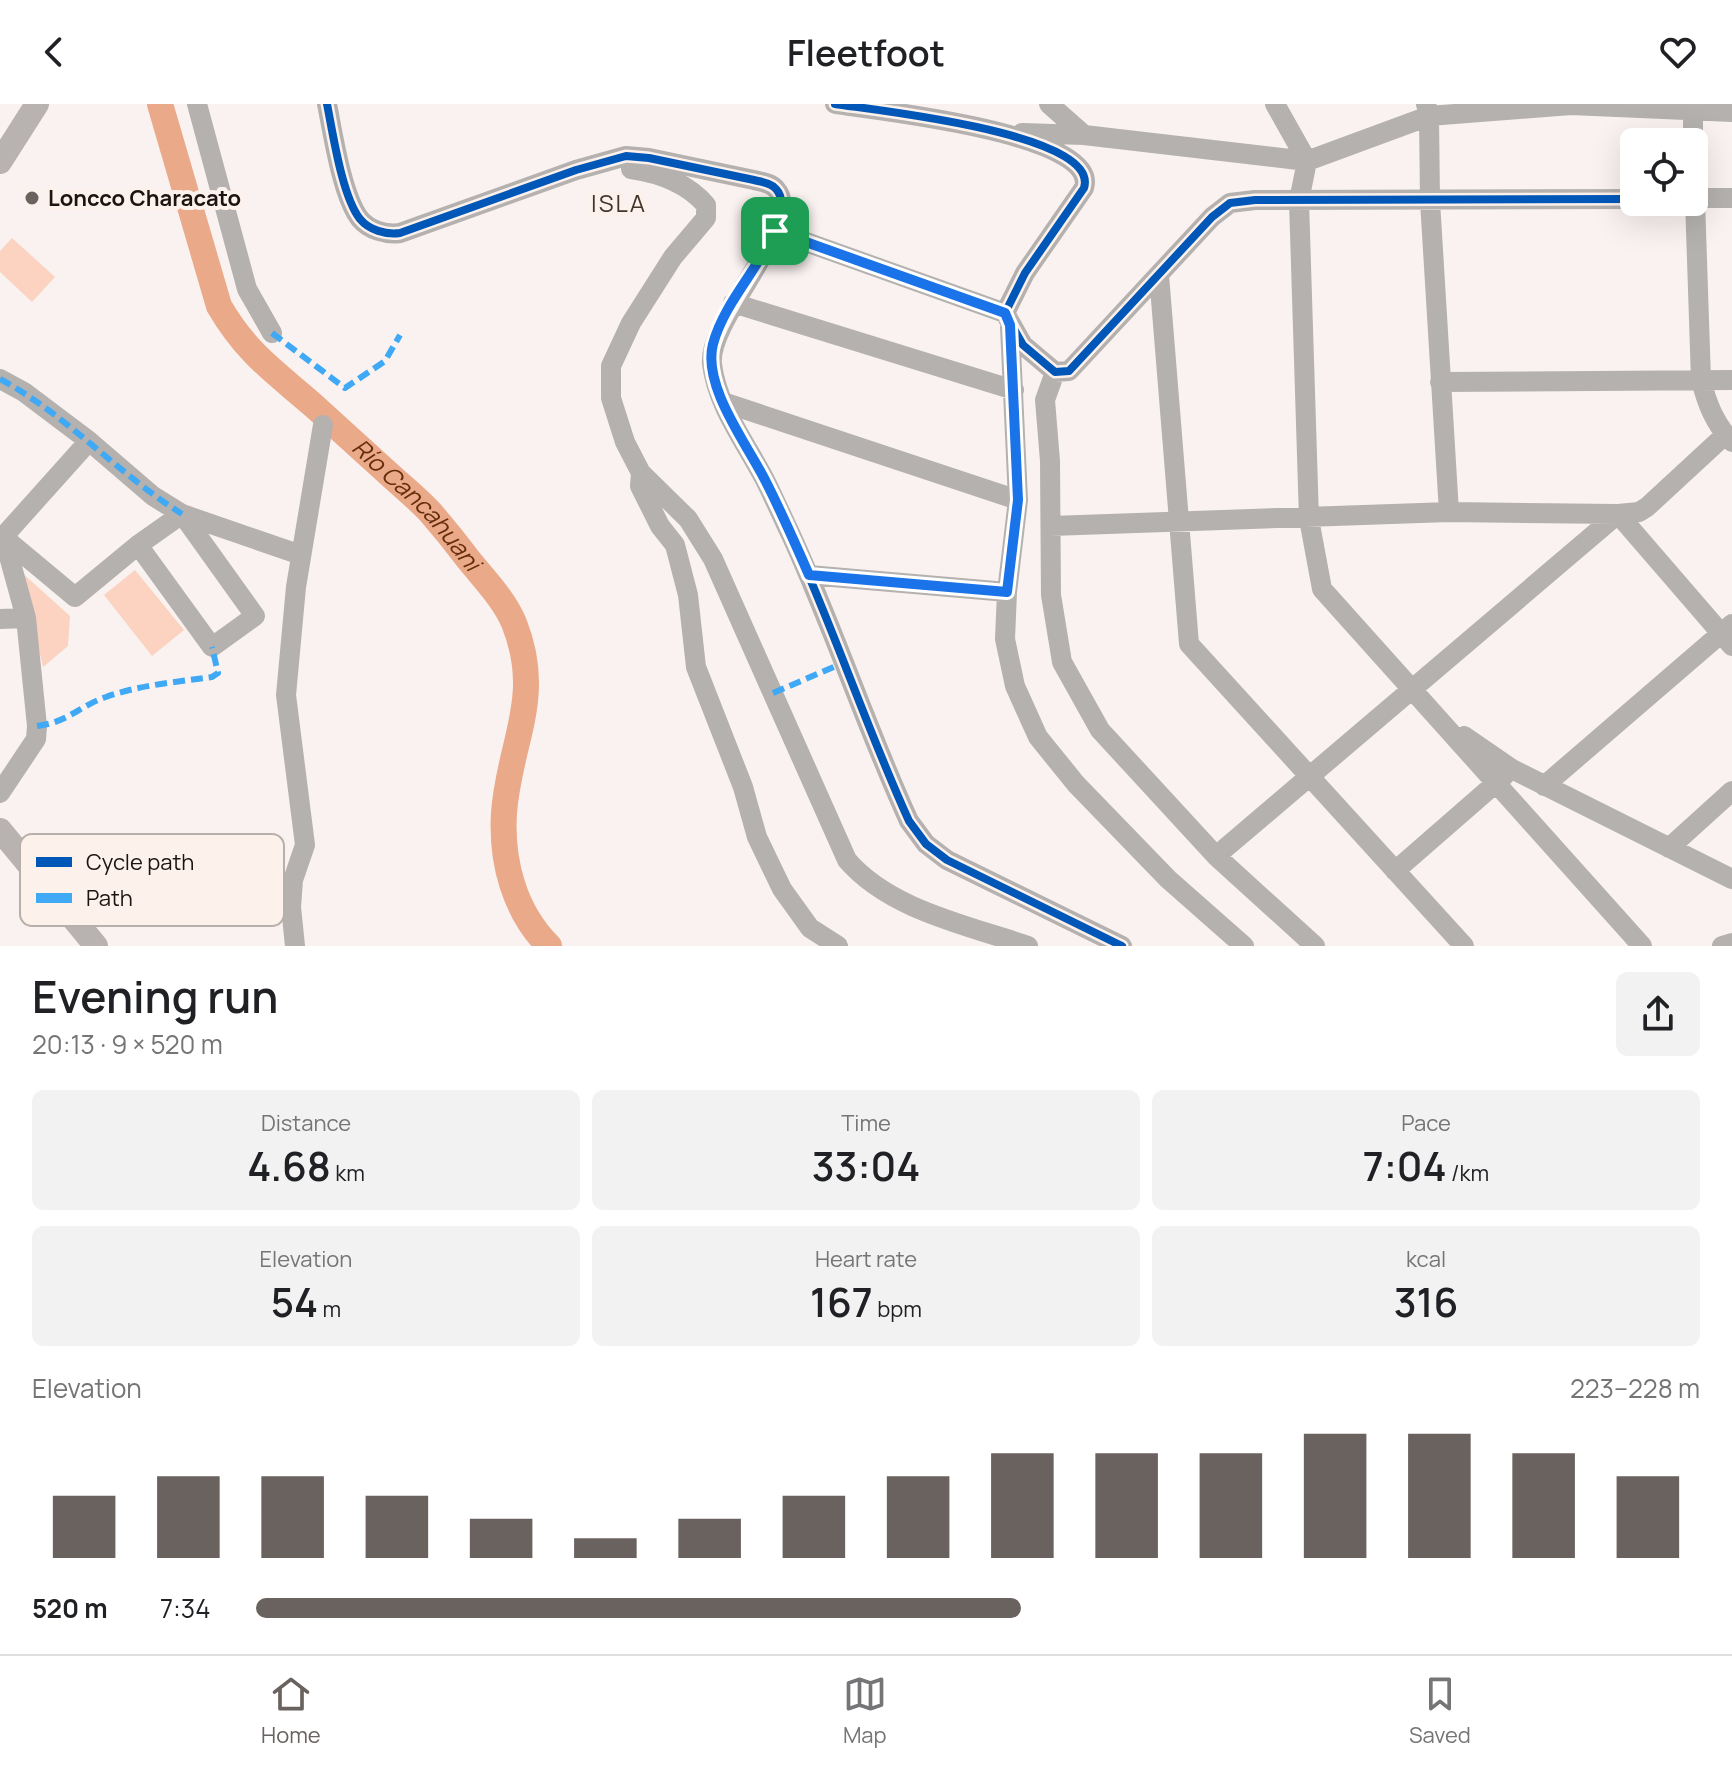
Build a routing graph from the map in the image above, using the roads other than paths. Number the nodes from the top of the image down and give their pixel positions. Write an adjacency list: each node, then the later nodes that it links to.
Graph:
1 (37, 104): 16 (main road)
2 (197, 104): 28 (street)
3 (327, 104): 17 (street)
4 (835, 104): 8 (street)
5 (1049, 104): 14 (street)
6 (1275, 104): 15 (street)
7 (1571, 104): 9 (street); 10 (street)
8 (870, 107): 13 (street)
9 (1692, 107): 11 (street); 12 (street)
10 (1428, 110): 15 (street); 22 (street)
11 (1732, 112)
12 (1693, 128)
13 (1003, 132): 14 (street); 27 (street)
14 (1084, 135): 15 (street)
15 (1307, 161): 21 (street)
16 (0, 162)
17 (599, 164): 24 (street); 39 (street)
18 (1708, 198): 19 (street)
19 (1732, 198)
20 (1620, 199): 22 (street)
21 (1299, 201): 22 (street); 25 (street); 44 (street)
22 (1430, 201): 33 (street)
23 (1695, 216): 31 (street)
24 (775, 231): 26 (street); 27 (street)
25 (1159, 275): 29 (street); 45 (street)
26 (733, 303): 34 (street); 35 (street)
27 (1007, 319): 29 (street); 34 (street)
28 (272, 333)
29 (1055, 372): 46 (street)
30 (0, 379): 38 (street)
31 (1701, 380): 32 (street); 33 (street); 37 (street)
32 (1732, 380)
33 (1440, 382): 41 (street)
34 (1014, 390): 40 (street)
35 (723, 402): 40 (street); 50 (street)
36 (323, 425): 49 (street)
37 (1729, 439): 43 (street)
38 (89, 441): 42 (street); 47 (street)
39 (641, 473): 73 (street); 74 (street)
40 (1018, 500): 51 (street)
41 (1449, 512): 43 (street); 44 (street)
42 (182, 514): 48 (street); 48 (street); 49 (street)
43 (1618, 514): 54 (street); 55 (street)
44 (1309, 519): 45 (street); 55 (street)
45 (1178, 522): 46 (street); 58 (street)
46 (1051, 526): 66 (street)
47 (2, 534): 48 (street); 52 (street)
48 (138, 545)
49 (301, 555): 72 (street)
50 (809, 575): 51 (street); 75 (street)
51 (1007, 592): 76 (street)
52 (26, 618): 53 (street); 62 (street)
53 (0, 619)
54 (1728, 634): 60 (street)
55 (1412, 690): 56 (street); 58 (street)
56 (1436, 717): 57 (street); 59 (street)
57 (1512, 769): 59 (street); 60 (street)
58 (1310, 777): 66 (street); 67 (street)
59 (1496, 783): 67 (street); 79 (street)
60 (1544, 786): 64 (street)
61 (1732, 791): 64 (street)
62 (0, 793)
63 (0, 830): 65 (main road)
64 (1669, 848): 68 (street)
65 (20, 854)
66 (1216, 856): 77 (street)
67 (1395, 871): 78 (street)
68 (1732, 879)
69 (79, 926): 71 (main road)
70 (1732, 943): 80 (street)
71 (96, 946)
72 (295, 946)
73 (838, 946)
74 (1028, 946)
75 (1122, 946)
76 (1244, 946)
77 (1315, 946)
78 (1464, 946)
79 (1642, 946)
80 (1722, 946)

